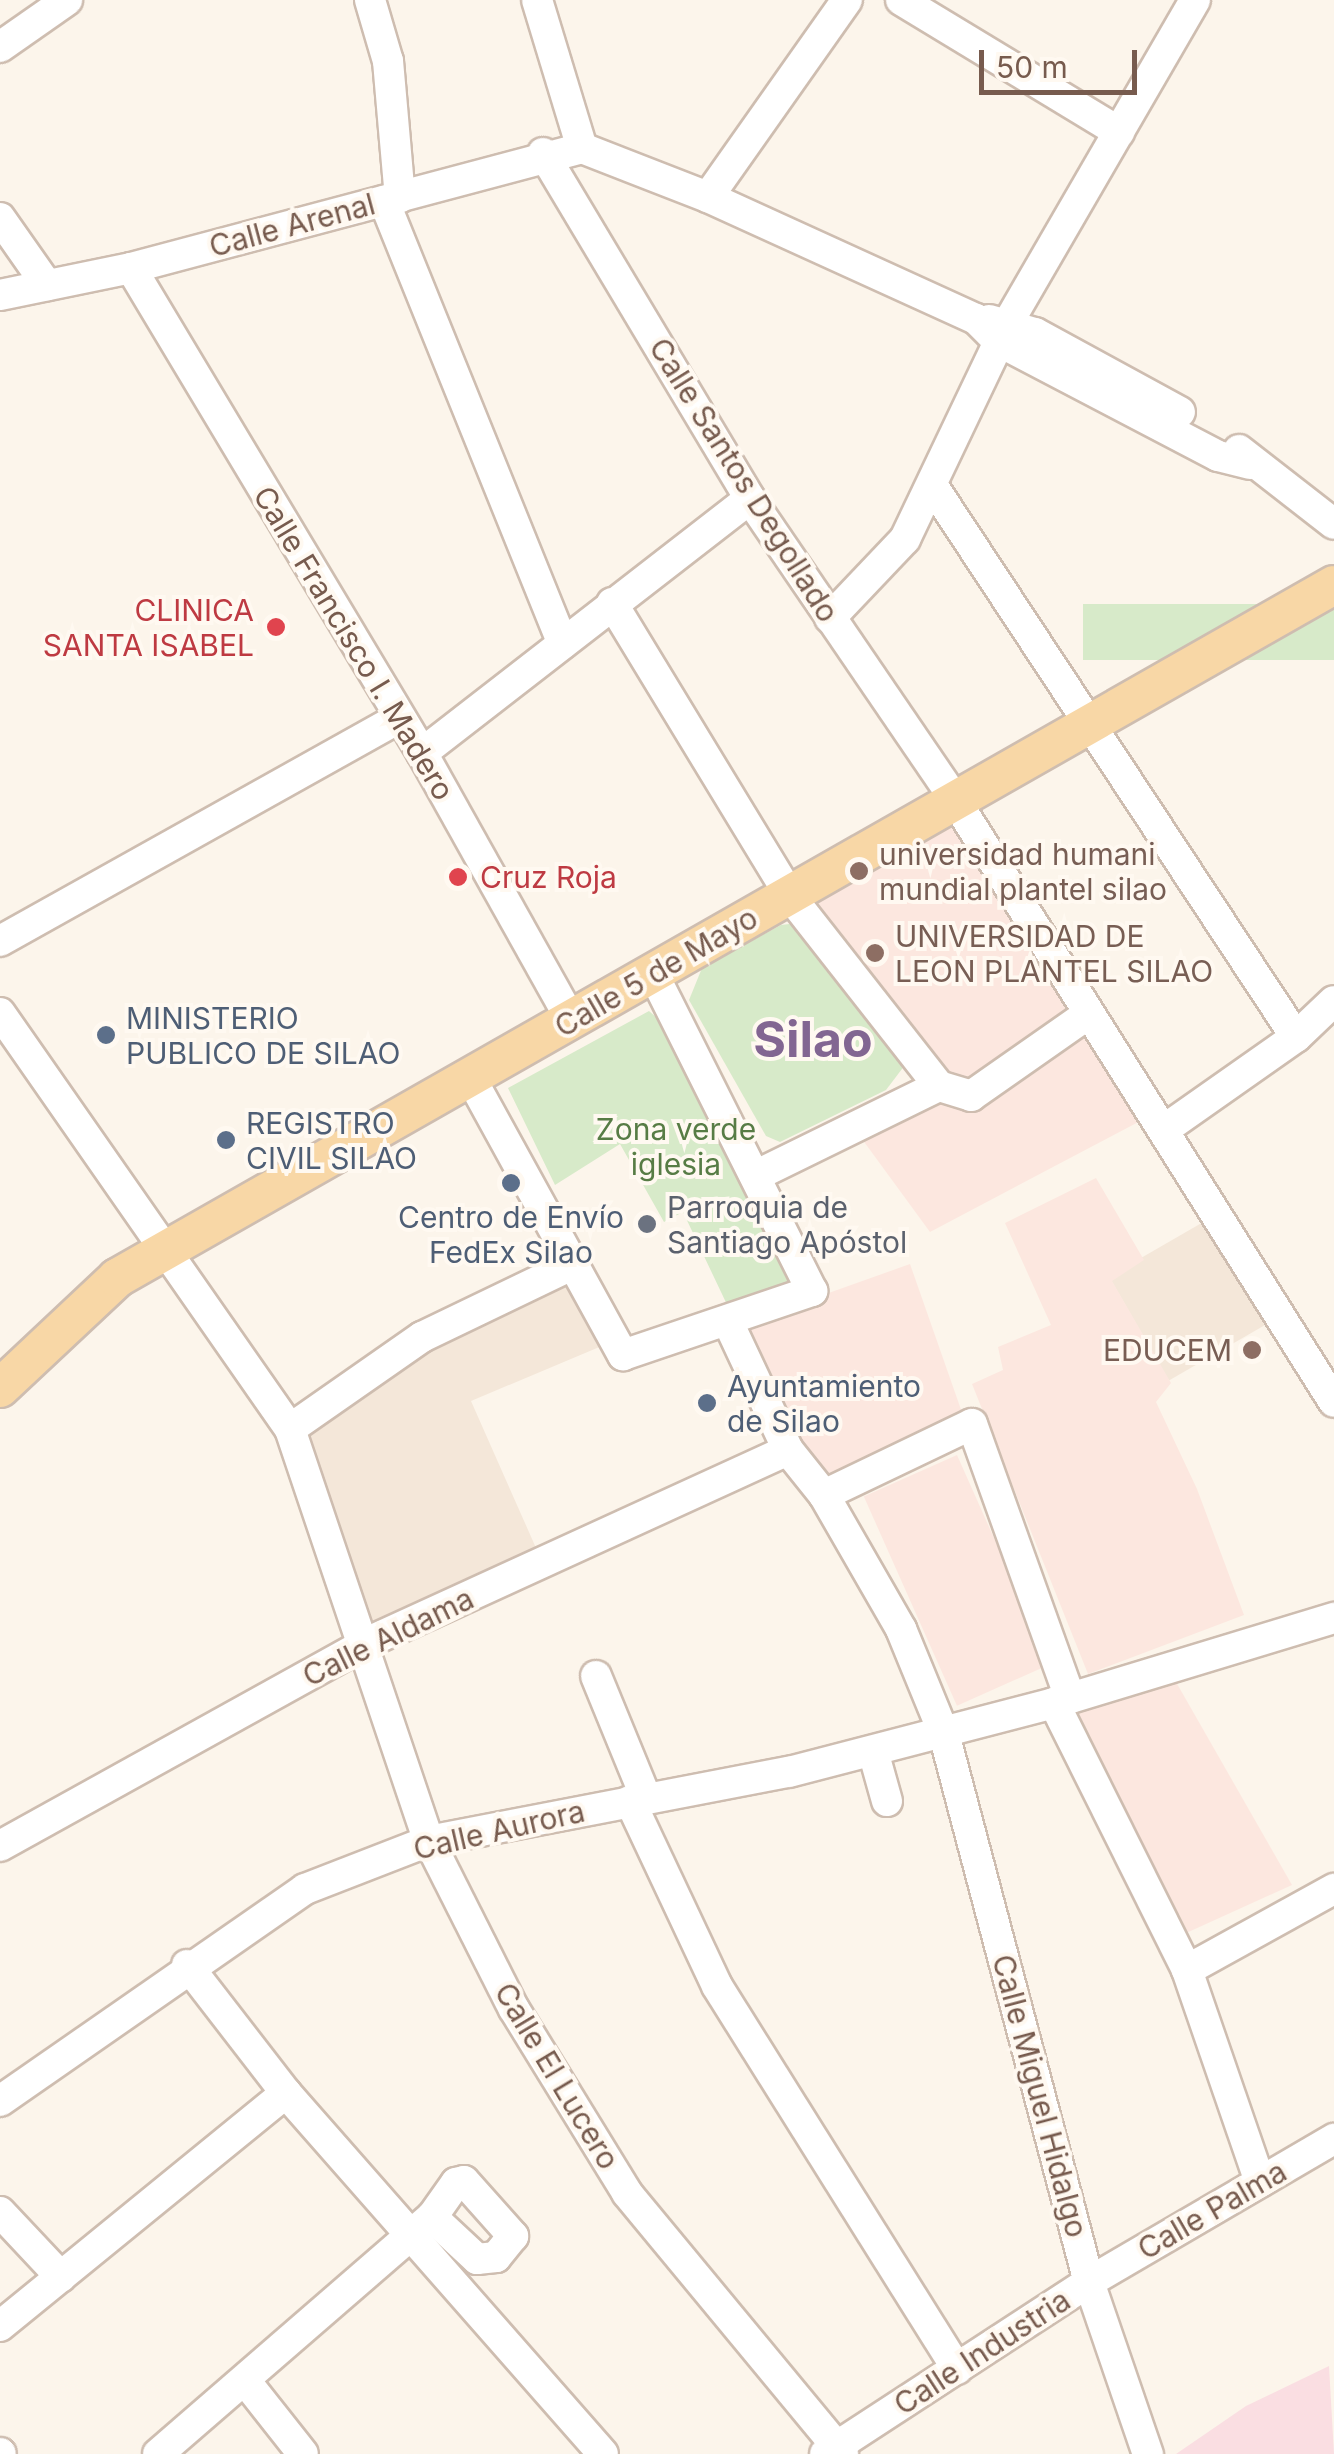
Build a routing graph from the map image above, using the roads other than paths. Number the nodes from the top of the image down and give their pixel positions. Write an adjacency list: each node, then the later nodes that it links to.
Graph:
1 (67, 0): 7 (street)
2 (370, 0): 12 (street)
3 (536, 0): 9 (street)
4 (847, 0): 11 (street)
5 (901, 0): 8 (street)
6 (1195, 0): 8 (street)
7 (0, 46)
8 (1118, 132): 17 (street)
9 (582, 148): 10 (street, Calle Arenal); 11 (street)
10 (542, 154): 12 (street, Calle Arenal); 19 (street, Calle Santos Degollado)
11 (708, 197): 17 (street)
12 (392, 199): 14 (street, Calle Arenal); 24 (street)
13 (0, 218): 15 (street)
14 (130, 268): 15 (street, Calle Arenal); 25 (street, Calle Francisco I. Madero)
15 (47, 285): 16 (street, Calle Arenal)
16 (0, 295)
17 (1004, 331): 18 (street); 20 (street)
18 (932, 485): 23 (street); 26 (street)
19 (750, 499): 22 (street); 23 (street, Calle Santos Degollado)
20 (1334, 524)
21 (1334, 585): 26 (main road, Calle 5 de Mayo)
22 (612, 603): 24 (street); 29 (street)
23 (830, 618): 28 (street, Calle Santos Degollado)
24 (563, 644): 27 (street)
25 (399, 718): 27 (street, Calle Francisco I. Madero); 30 (street)
26 (1090, 720): 28 (main road, Calle 5 de Mayo); 36 (street)
27 (422, 752): 35 (street, Calle Francisco I. Madero)
28 (955, 800): 29 (main road, Calle 5 de Mayo); 34 (street, Calle Santos Degollado)
29 (790, 896): 31 (main road, Calle 5 de Mayo); 38 (street)
30 (0, 941)
31 (654, 975): 35 (main road, Calle 5 de Mayo); 40 (street)
32 (1334, 1001): 36 (street)
33 (0, 1013): 41 (street, Calle El Lucero)
34 (1088, 1014): 38 (street); 39 (street, Calle Santos Degollado)
35 (572, 1022): 37 (main road, Calle 5 de Mayo)
36 (1296, 1037): 39 (street)
37 (468, 1075): 41 (main road, Calle 5 de Mayo); 42 (street)
38 (938, 1086): 40 (street)
39 (1165, 1129): 45 (street, Calle Santos Degollado)
40 (756, 1176): 43 (street)
41 (165, 1250): 44 (main road, Calle 5 de Mayo); 46 (street, Calle El Lucero)
42 (574, 1264): 43 (street); 46 (street)
43 (729, 1324): 47 (street, Calle Miguel Hidalgo)
44 (0, 1388)
45 (1334, 1402)
46 (290, 1429): 50 (street, Calle El Lucero)
47 (788, 1450): 48 (street, Calle Miguel Hidalgo); 50 (street, Calle Aldama)
48 (824, 1495): 52 (street); 53 (street, Calle Miguel Hidalgo)
49 (1334, 1618): 52 (street, Calle Aurora)
50 (364, 1644): 57 (street, Calle El Lucero); 58 (street, Calle Aldama)
51 (596, 1676): 55 (street)
52 (1062, 1700): 53 (street, Calle Aurora); 61 (street)
53 (944, 1734): 54 (street, Calle Aurora); 69 (street, Calle Miguel Hidalgo)
54 (873, 1751): 55 (street, Calle Aurora); 56 (street)
55 (638, 1799): 57 (street, Calle Aurora); 71 (street)
56 (886, 1802)
57 (429, 1841): 60 (street, Calle Aurora); 73 (street, Calle El Lucero)
58 (0, 1846)
59 (1334, 1889): 61 (street)
60 (187, 1966): 62 (street); 63 (street, Calle Aurora)
61 (1187, 1970): 65 (street)
62 (286, 2094): 67 (street); 68 (street)
63 (0, 2101)
64 (1334, 2139): 65 (street, Calle Palma)
65 (1260, 2182): 69 (street, Calle Palma)
66 (0, 2212): 68 (street)
67 (421, 2226): 72 (street); 76 (street)
68 (60, 2276): 70 (street)
69 (1089, 2282): 71 (street, Calle Industria); 77 (street, Calle Miguel Hidalgo)
70 (0, 2326)
71 (957, 2369): 73 (street, Calle Industria)
72 (247, 2382): 74 (street); 75 (street)
73 (835, 2451)
74 (158, 2454)
75 (302, 2454)
76 (603, 2454)
77 (1148, 2454)

